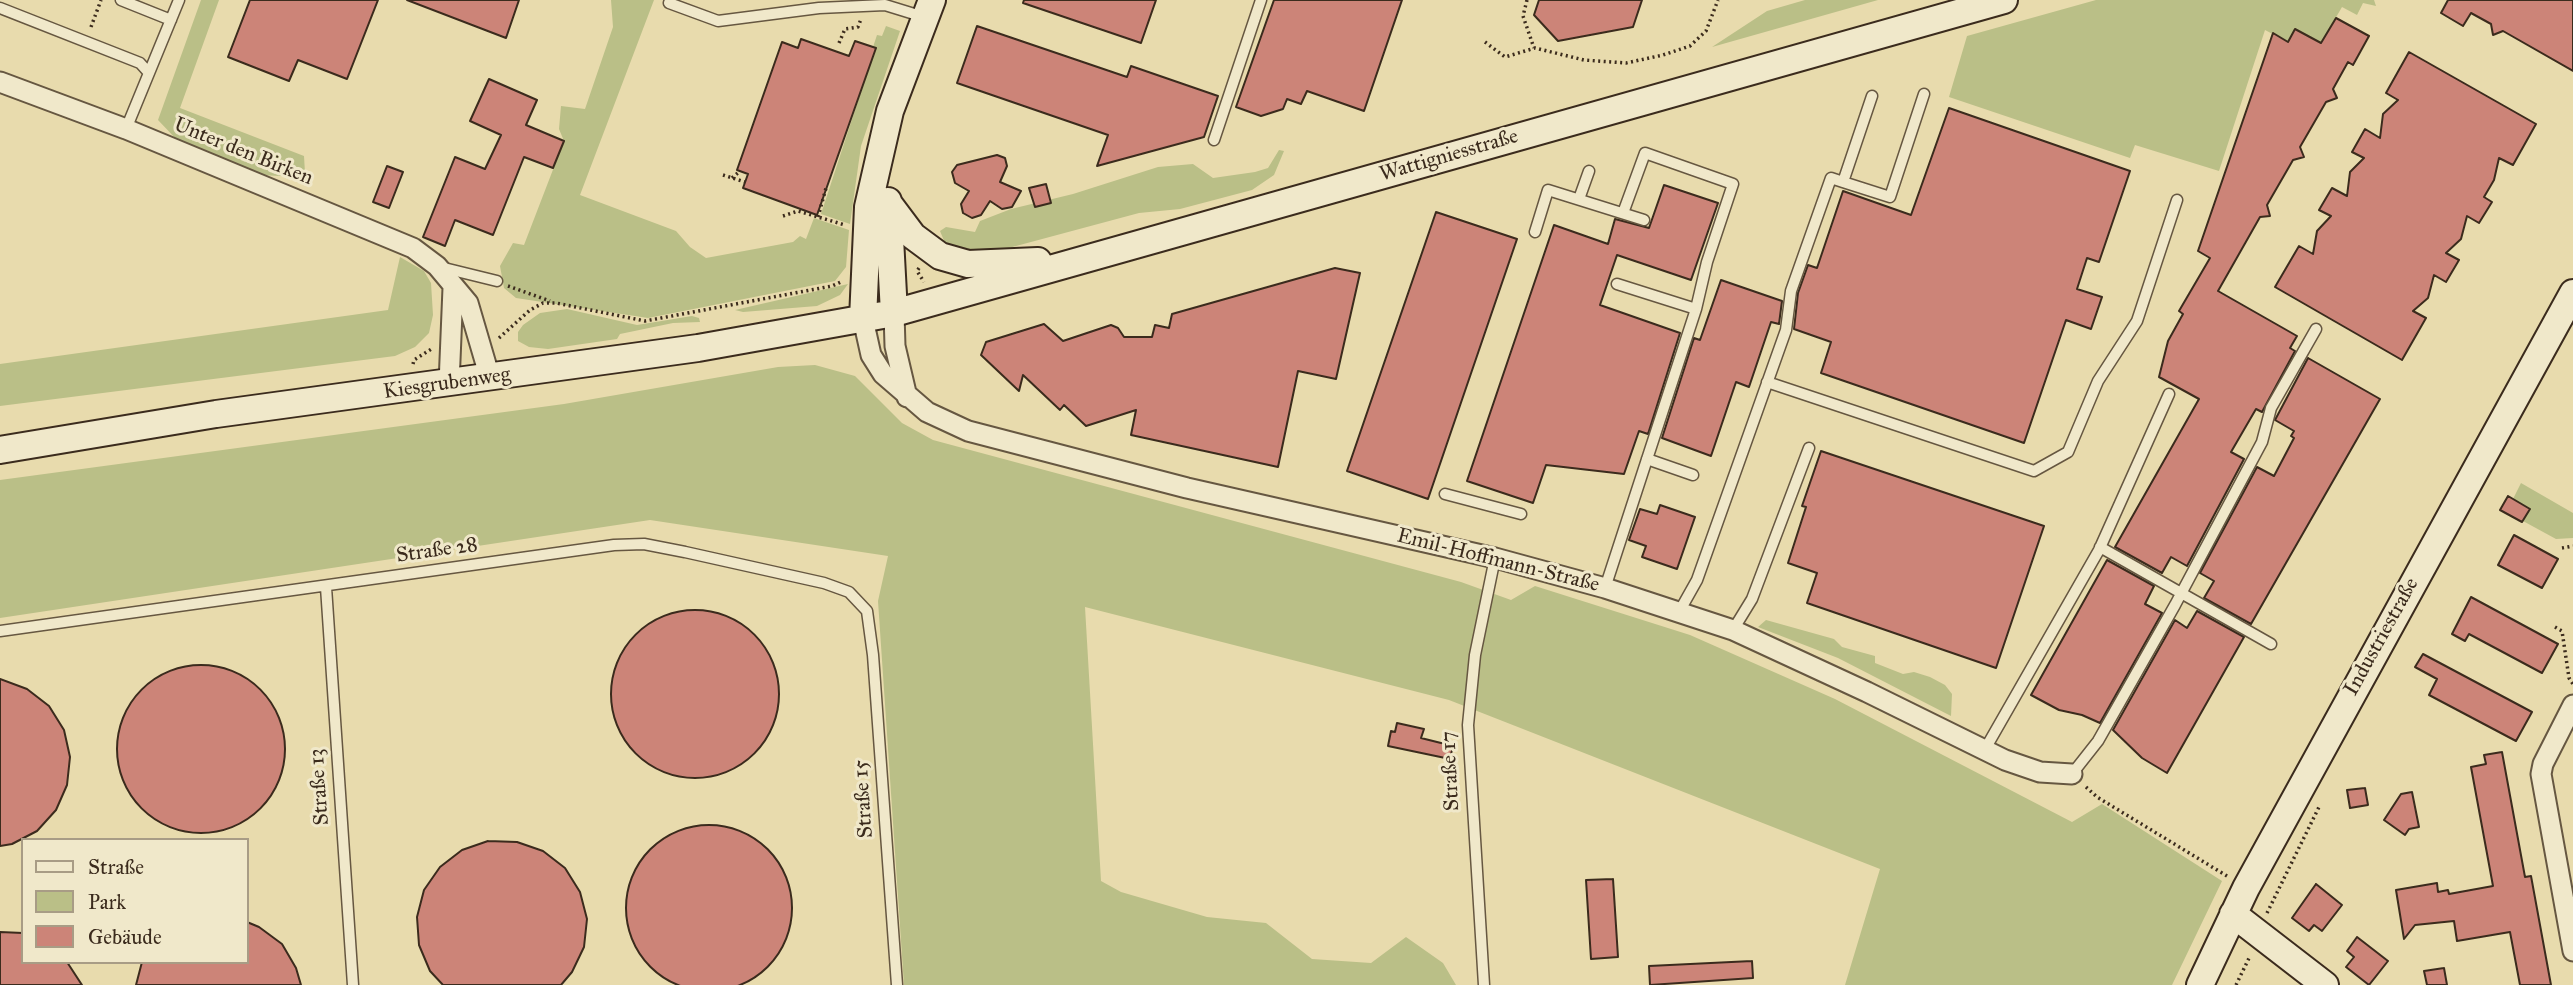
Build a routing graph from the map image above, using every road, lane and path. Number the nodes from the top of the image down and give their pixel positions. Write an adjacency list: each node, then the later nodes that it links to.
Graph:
1 (101, 0): 13 (path)
2 (121, 0): 11 (lane)
3 (178, 0): 11 (lane)
4 (1261, 0): 22 (lane)
5 (1527, 0): 16 (path)
6 (1718, 0): 16 (path)
7 (2004, 0): 40 (main road, Wattigniesstraße)
8 (670, 3): 10 (lane)
9 (0, 8): 13 (lane)
10 (928, 9): 23 (main road, Emil-Hoffmann-Straße)
11 (170, 20): 17 (lane)
12 (858, 27): 15 (path)
13 (85, 42): 17 (lane)
14 (1485, 42): 16 (path)
15 (839, 43)
16 (1535, 48)
17 (149, 73): 21 (lane)
18 (0, 82): 21 (street, Unter den Birken)
19 (1924, 94): 29 (lane)
20 (1872, 96): 29 (lane)
21 (126, 129): 42 (street, Unter den Birken)
22 (1214, 140)
23 (879, 169): 33 (main road, Emil-Hoffmann-Straße); 43 (main road, Emil-Hoffmann-Straße)
24 (740, 171): 27 (path)
25 (1589, 171): 31 (lane)
26 (723, 175): 27 (path)
27 (732, 178): 28 (path)
28 (745, 182)
29 (1843, 182): 57 (lane)
30 (826, 188): 36 (path)
31 (1579, 199): 34 (lane); 39 (lane)
32 (2177, 200): 57 (lane)
33 (888, 204): 41 (main road, Emil-Hoffmann-Straße); 41 (main road)
34 (1623, 213): 37 (lane); 50 (lane)
35 (783, 216): 36 (path)
36 (818, 216): 38 (path)
37 (1644, 220)
38 (853, 228)
39 (1535, 232)
40 (1095, 256): 41 (main road); 49 (main road, Wattigniesstraße)
41 (913, 264): 49 (path); 51 (main road, Emil-Hoffmann-Straße)
42 (437, 266): 44 (lane); 46 (street, Unter den Birken)
43 (864, 272): 48 (path); 52 (main road, Emil-Hoffmann-Straße)
44 (497, 281): 48 (path)
45 (1617, 284): 50 (lane)
46 (453, 288): 54 (street, Unter den Birken); 55 (street)
47 (2573, 293): 85 (main road, Industriestraße)
48 (556, 303): 54 (path)
49 (929, 303): 51 (main road, Wattigniesstraße)
50 (1696, 309): 64 (lane)
51 (894, 313): 52 (main road, Kiesgrubenweg); 61 (street, Emil-Hoffmann-Straße)
52 (863, 319): 56 (main road, Kiesgrubenweg); 61 (street, Emil-Hoffmann-Straße)
53 (2316, 329): 74 (lane)
54 (479, 341): 56 (street, Unter den Birken)
55 (451, 344): 58 (street); 59 (path)
56 (491, 378): 58 (main road, Kiesgrubenweg)
57 (1767, 382): 76 (lane)
58 (449, 384): 59 (main road, Kiesgrubenweg)
59 (408, 390): 63 (main road, Kiesgrubenweg)
60 (2169, 394): 69 (lane)
61 (907, 398): 71 (street, Emil-Hoffmann-Straße)
62 (1809, 448): 78 (lane)
63 (0, 450)
64 (1647, 459): 65 (lane); 73 (lane)
65 (1693, 475)
66 (1445, 494): 67 (lane)
67 (1521, 514)
68 (2573, 546): 70 (path)
69 (2100, 547): 74 (lane); 83 (lane)
70 (2562, 548)
71 (1495, 558): 73 (street, Emil-Hoffmann-Straße); 91 (lane, Straße 17)
72 (326, 587): 75 (lane, Straße 28); 79 (lane, Straße 28); 89 (lane, Straße 13)
73 (1605, 588): 76 (street, Emil-Hoffmann-Straße)
74 (2181, 593): 80 (lane); 84 (lane)
75 (867, 611): 90 (lane, Straße 15)
76 (1679, 612): 78 (street, Emil-Hoffmann-Straße)
77 (2555, 627): 81 (path)
78 (1733, 630): 83 (street, Emil-Hoffmann-Straße)
79 (0, 631)
80 (2271, 644)
81 (2573, 684)
82 (2573, 705): 88 (street)
83 (1984, 751): 84 (street, Emil-Hoffmann-Straße)
84 (2072, 774): 85 (path)
85 (2246, 888): 86 (path); 87 (main road, Industriestraße)
86 (2272, 898)
87 (2233, 914): 92 (main road, Industriestraße); 93 (main road)
88 (2573, 951)
89 (353, 985)
90 (897, 985)
91 (1484, 985)
92 (2200, 985)
93 (2325, 985)

